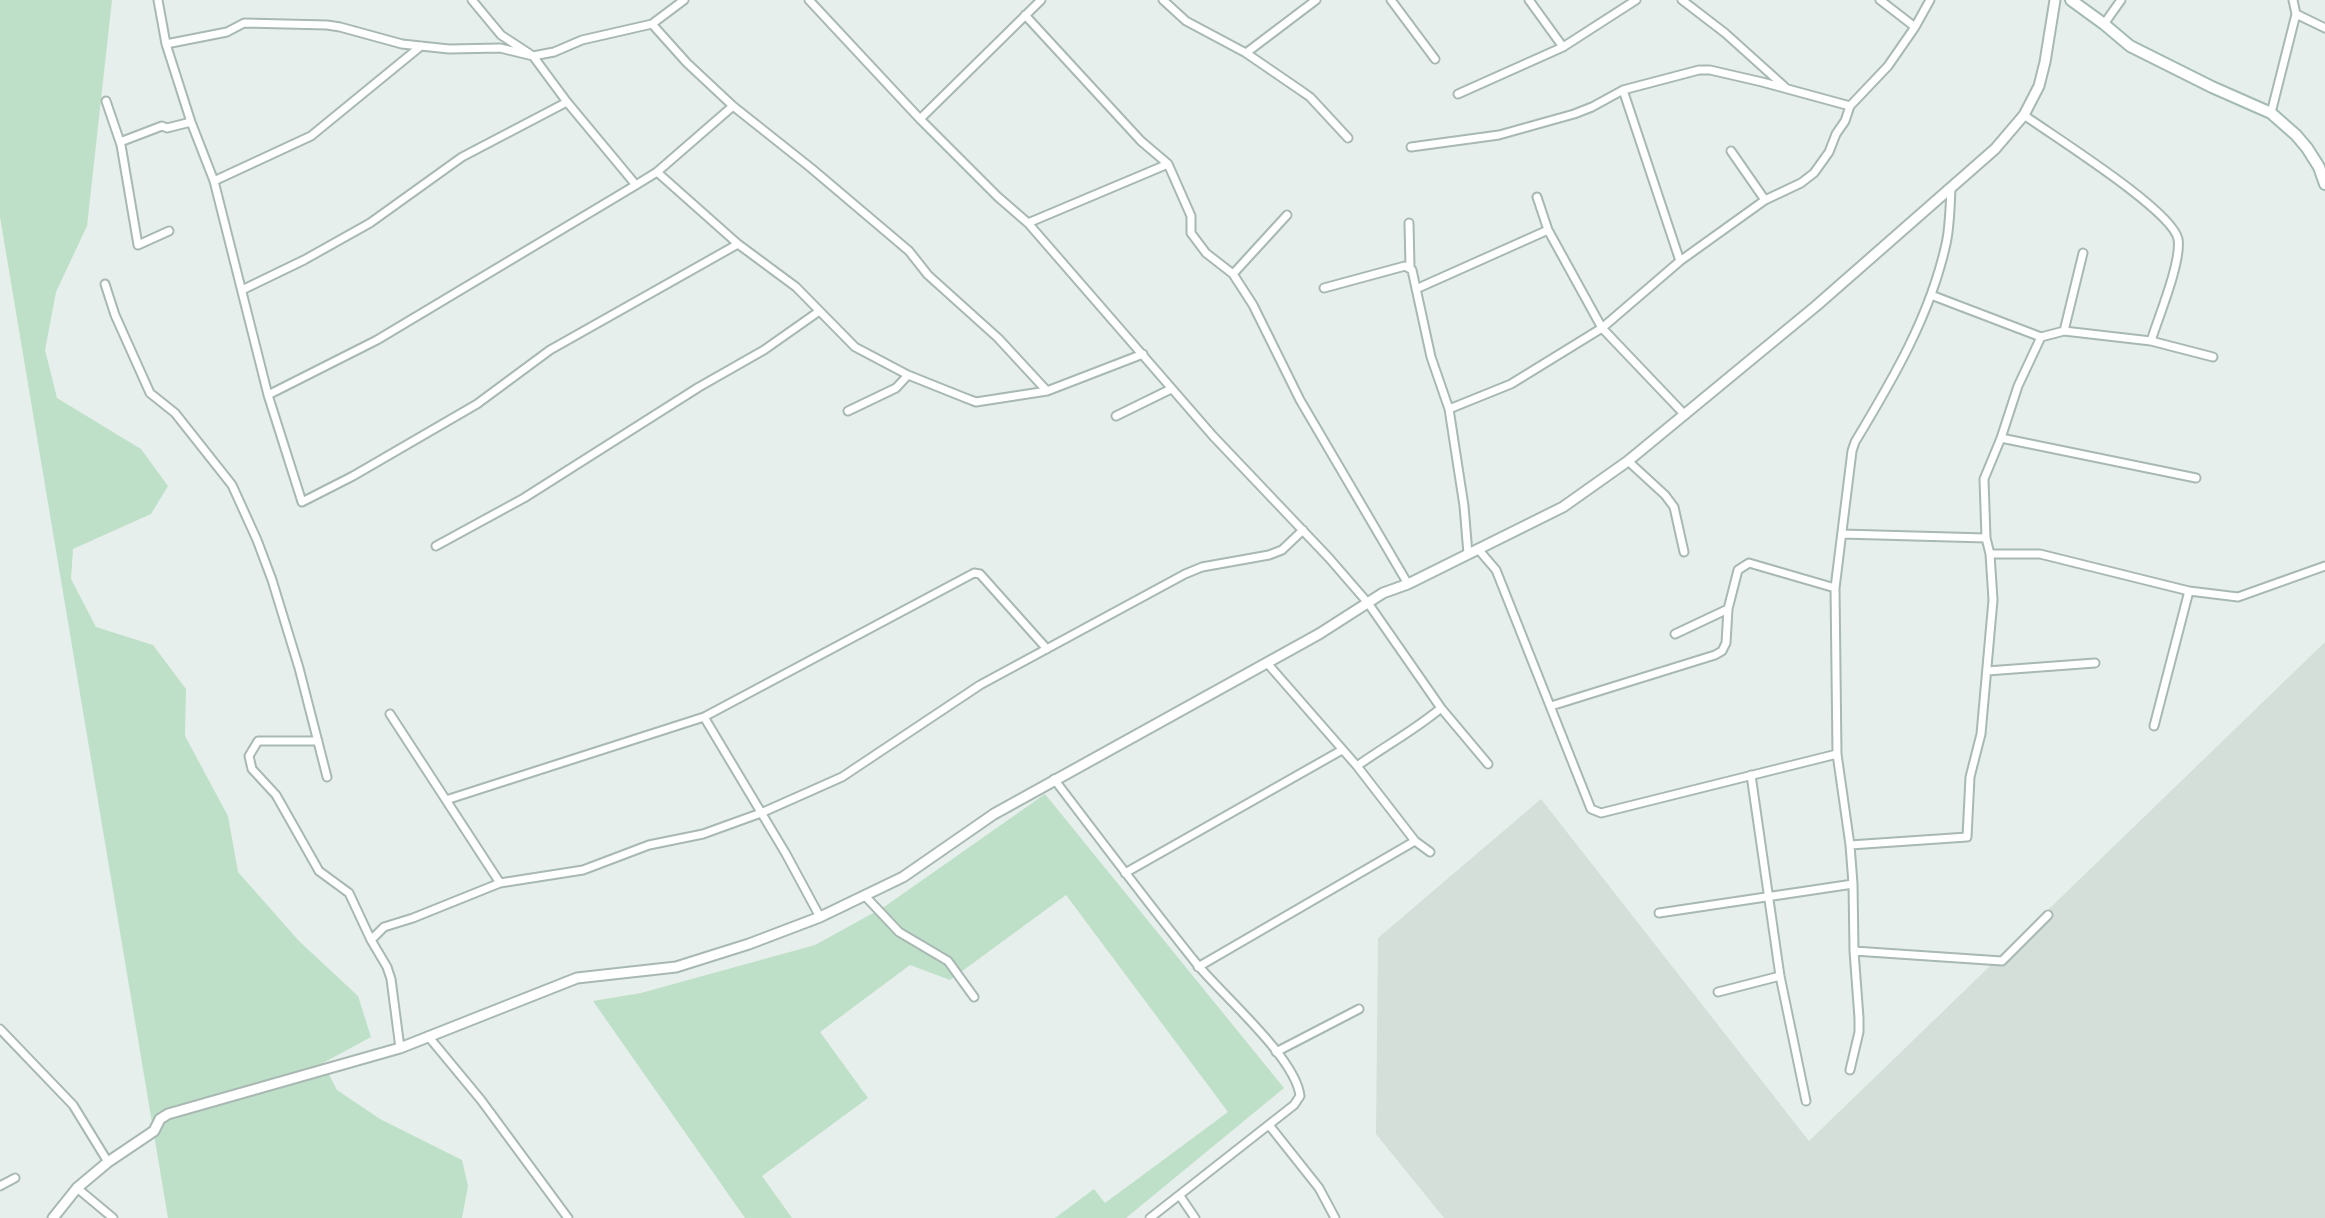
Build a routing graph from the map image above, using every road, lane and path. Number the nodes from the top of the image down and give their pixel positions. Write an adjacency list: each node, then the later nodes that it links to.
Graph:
1 (158, 0): 24 (street)
2 (472, 0): 28 (street)
3 (684, 0): 20 (street)
4 (809, 0): 39 (street)
5 (1041, 0): 19 (street)
6 (1163, 0): 27 (street)
7 (1316, 0): 27 (street)
8 (1391, 0): 29 (street)
9 (1529, 0): 26 (street)
10 (1636, 0): 26 (street)
11 (1682, 0): 30 (street)
12 (1880, 0): 22 (street)
13 (1930, 0): 22 (street)
14 (2055, 0): 38 (street)
15 (2071, 0): 21 (main road)
16 (2121, 0): 21 (street)
17 (2293, 0): 18 (street)
18 (2296, 14): 23 (street); 37 (street)
19 (1025, 15): 39 (street); 45 (street)
20 (652, 24): 28 (street); 35 (street)
21 (2104, 24): 37 (main road)
22 (1915, 27): 36 (street)
23 (2325, 28)
24 (166, 44): 25 (street); 40 (street)
25 (421, 46): 28 (street); 47 (street)
26 (1563, 47): 32 (street)
27 (1246, 53): 41 (street)
28 (533, 56): 34 (street)
29 (1435, 59)
30 (1787, 88): 31 (street); 36 (street)
31 (1623, 90): 43 (street); 60 (street)
32 (1458, 94)
33 (106, 101): 42 (street)
34 (567, 102): 49 (street); 66 (street)
35 (733, 106): 46 (street); 77 (street)
36 (1850, 106): 52 (street)
37 (2271, 113): 48 (main road)
38 (2024, 115): 50 (street); 72 (street)
39 (920, 119): 54 (street)
40 (191, 122): 42 (street); 47 (street)
41 (1348, 138)
42 (120, 142): 57 (street)
43 (1411, 147)
44 (1731, 151): 52 (street)
45 (1168, 164): 54 (street); 62 (street)
46 (657, 172): 49 (street); 58 (street)
47 (214, 181): 66 (street)
48 (2325, 184)
49 (636, 185): 78 (street)
50 (1951, 188): 67 (street); 81 (street)
51 (1537, 197): 56 (street)
52 (1765, 200): 60 (street)
53 (1287, 215): 62 (street)
54 (1028, 223): 73 (street)
55 (1409, 223): 61 (street)
56 (1548, 230): 65 (street); 69 (street)
57 (169, 231)
58 (738, 244): 68 (street); 78 (street)
59 (2083, 253): 70 (street)
60 (1680, 261): 69 (street)
61 (1410, 267): 64 (street); 65 (street)
62 (1233, 274): 94 (street)
63 (105, 284): 109 (street)
64 (1324, 288)
65 (1416, 289): 79 (street)
66 (242, 290): 78 (street)
67 (1931, 295): 71 (street); 87 (street)
68 (818, 312): 75 (street); 89 (street)
69 (1602, 328): 79 (street); 81 (street)
70 (2064, 331): 71 (street); 72 (street)
71 (2041, 337): 83 (street)
72 (2151, 341): 74 (street)
73 (1143, 354): 76 (street); 77 (street)
74 (2213, 357)
75 (908, 375): 77 (street); 80 (street)
76 (1171, 389): 82 (street); 86 (street)
77 (1047, 391)
78 (268, 395)
79 (1449, 409): 90 (street)
80 (848, 411)
81 (1685, 415): 84 (street)
82 (1116, 416)
83 (2001, 438): 85 (street); 88 (street)
84 (1628, 461): 90 (street); 91 (street)
85 (2196, 478)
86 (1303, 530): 97 (street); 100 (street)
87 (1842, 534): 88 (street); 95 (street)
88 (1986, 538): 92 (street)
89 (436, 546)
90 (1473, 552): 94 (street); 104 (street)
91 (1684, 552)
92 (1990, 554): 96 (street); 103 (street)
93 (2325, 566): 96 (street)
94 (1408, 584): 97 (street)
95 (1835, 588): 98 (street); 111 (street)
96 (2189, 591): 108 (street)
97 (1368, 603): 101 (street); 105 (street)
98 (1728, 609): 99 (street); 104 (street)
99 (1675, 634)
100 (1047, 649): 107 (street); 118 (street)
101 (1267, 663): 110 (street); 116 (street)
102 (2095, 663): 103 (street)
103 (1987, 671): 120 (street)
104 (1551, 706): 114 (street)
105 (1441, 708): 112 (street); 113 (street)
106 (390, 714): 117 (street)
107 (704, 717): 117 (street); 118 (street)
108 (2154, 726)
109 (318, 741): 115 (street); 130 (street)
110 (1342, 750): 113 (street); 122 (street)
111 (1837, 754): 114 (street); 120 (street)
112 (1488, 764)
113 (1357, 766): 119 (street)
114 (1751, 775): 125 (street)
115 (327, 777)
116 (1054, 779): 122 (street); 126 (street)
117 (446, 800): 123 (street)
118 (761, 813): 123 (street); 129 (street)
119 (1415, 841): 121 (street); 132 (street)
120 (1850, 845): 124 (street)
121 (1430, 852)
122 (1125, 873): 132 (street)
123 (500, 883): 130 (street)
124 (1853, 884): 125 (street); 131 (street)
125 (1768, 896): 127 (street); 133 (street)
126 (866, 897): 129 (street); 135 (street)
127 (1659, 913)
128 (2048, 915): 131 (street)
129 (820, 917): 138 (street)
130 (371, 940): 139 (street)
131 (1854, 951): 141 (street)
132 (1198, 967): 140 (street)
133 (1780, 976): 134 (street); 142 (street)
134 (1718, 992)
135 (974, 997)
136 (1359, 1009): 140 (street)
137 (0, 1029): 144 (street)
138 (428, 1036): 139 (street); 151 (street)
139 (400, 1048): 144 (street)
140 (1276, 1052): 143 (street)
141 (1850, 1070)
142 (1806, 1101)
143 (1269, 1125): 148 (street); 154 (street)
144 (108, 1162): 147 (street)
145 (15, 1178): 146 (street)
146 (0, 1186)
147 (77, 1188): 149 (street); 150 (street)
148 (1180, 1196): 152 (street); 153 (street)
149 (53, 1218)
150 (113, 1218)
151 (568, 1218)
152 (1150, 1218)
153 (1195, 1218)
154 (1335, 1218)

